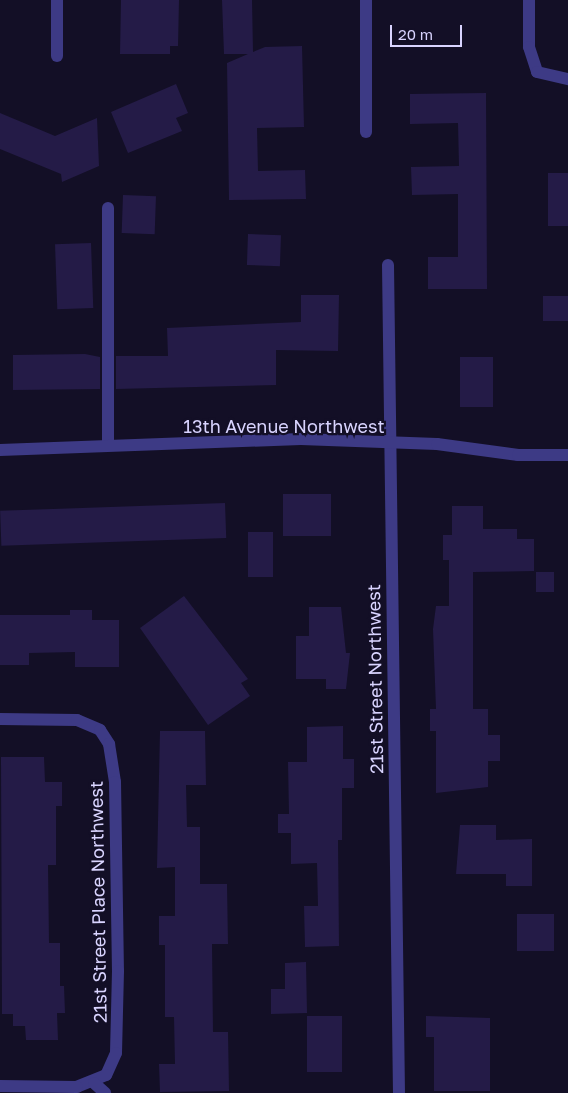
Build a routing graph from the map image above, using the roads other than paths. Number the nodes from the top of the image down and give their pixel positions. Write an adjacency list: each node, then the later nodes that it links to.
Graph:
1 (57, 0): 4 (street)
2 (366, 0): 6 (street)
3 (529, 0): 5 (street)
4 (57, 56)
5 (568, 79)
6 (366, 132)
7 (108, 208): 10 (street)
8 (388, 264): 9 (street, 21st Street Northwest)
9 (388, 444): 10 (street, 13th Avenue Northwest); 12 (street, 13th Avenue Northwest); 17 (street, 21st Street Northwest)
10 (108, 446): 11 (street, 13th Avenue Northwest)
11 (0, 450)
12 (568, 455)
13 (0, 719): 14 (street, 21st Street Place Northwest)
14 (94, 1083): 15 (street); 16 (street)
15 (0, 1086)
16 (105, 1093)
17 (399, 1093)

